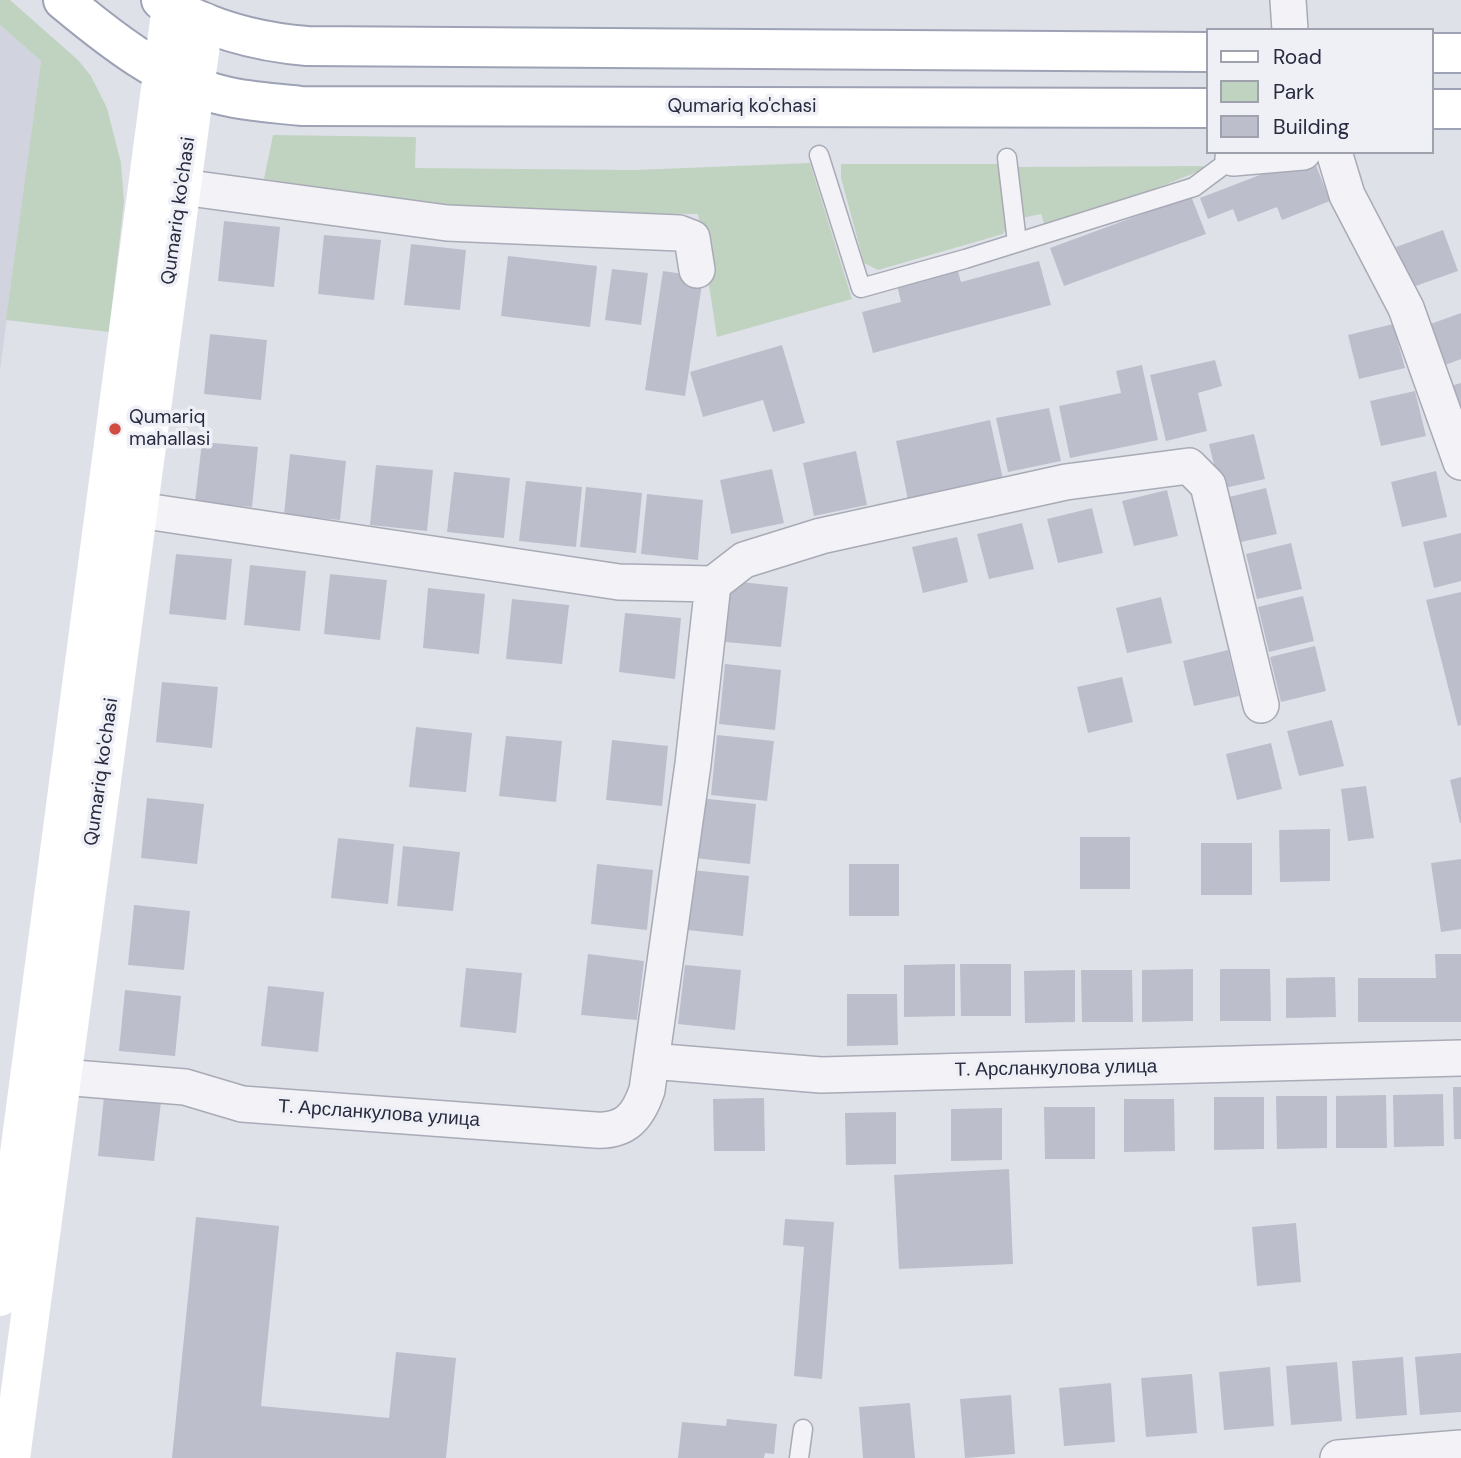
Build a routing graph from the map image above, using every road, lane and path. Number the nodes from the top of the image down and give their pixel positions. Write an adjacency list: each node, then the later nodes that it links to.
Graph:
1 (63, 0): 9 (main road, Qumariq ko'chasi)
2 (1288, 0): 4 (street)
3 (182, 6): 5 (main road, Qumariq ko'chasi); 9 (main road, Qumariq ko'chasi)
4 (1290, 28)
5 (969, 50): 6 (main road, Qumariq ko'chasi); 10 (main road)
6 (1206, 52)
7 (1433, 53): 8 (main road)
8 (1461, 53)
9 (179, 79): 10 (main road, Qumariq ko'chasi); 19 (main road, Qumariq ko'chasi); 23 (main road, Qumariq ko'chasi)
10 (968, 108): 11 (main road, Qumariq ko'chasi)
11 (1206, 108)
12 (1433, 109): 13 (main road)
13 (1461, 109)
14 (1280, 154): 18 (street)
15 (1335, 154): 22 (street)
16 (819, 155): 20 (lane)
17 (1007, 158): 20 (lane)
18 (1233, 158): 20 (lane)
19 (182, 187): 21 (street); 23 (main road, Qumariq ko'chasi)
20 (1017, 242)
21 (697, 270)
22 (1461, 462)
23 (121, 507): 24 (street); 28 (main road, Qumariq ko'chasi); 29 (main road, Qumariq ko'chasi)
24 (713, 584): 25 (street); 27 (street, Т. Арсланкулова улица)
25 (1261, 705)
26 (1461, 1058): 27 (street, Т. Арсланкулова улица)
27 (650, 1061): 28 (street, Т. Арсланкулова улица)
28 (62, 1077): 32 (main road, Qumariq ko'chasi)
29 (0, 1297)
30 (803, 1429): 33 (lane)
31 (1461, 1448): 34 (street)
32 (11, 1458)
33 (799, 1458)
34 (1338, 1458)

